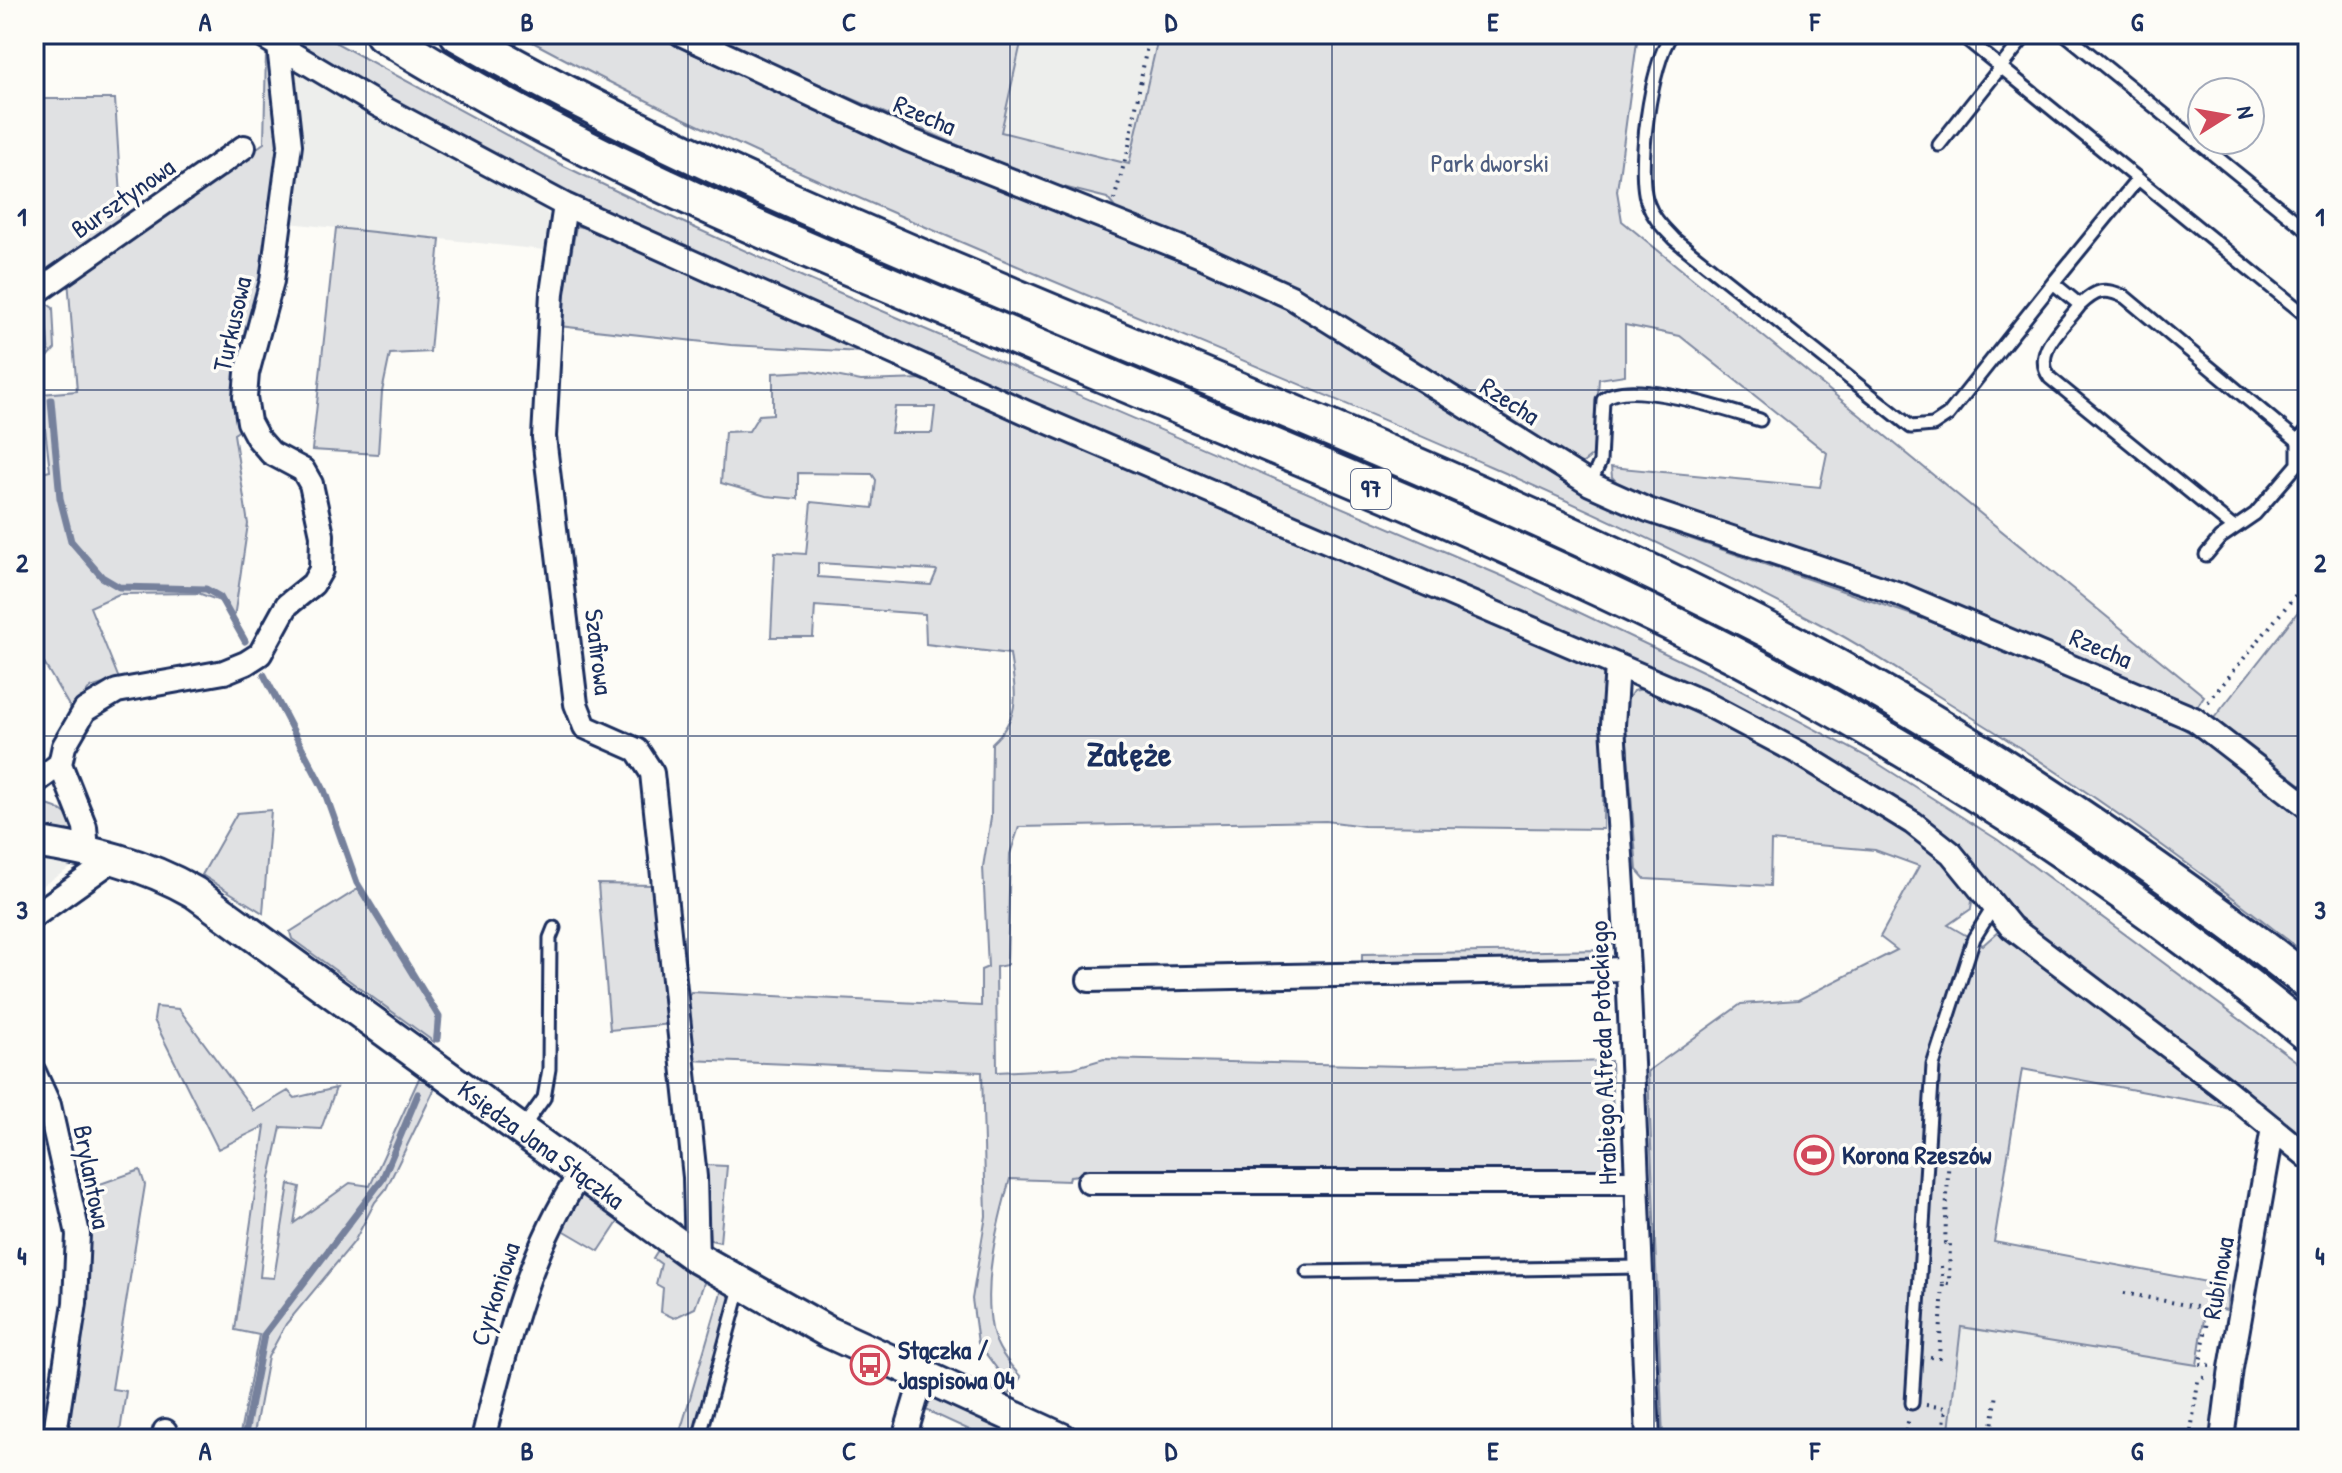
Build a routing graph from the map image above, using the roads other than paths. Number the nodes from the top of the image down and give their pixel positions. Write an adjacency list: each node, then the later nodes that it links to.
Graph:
1 (259, 34): 9 (street)
2 (383, 34): 38 (main road, 97)
3 (458, 34): 37 (main road, 97)
4 (681, 34): 23 (street, Rzecha)
5 (1672, 34): 16 (lane)
6 (1960, 34): 10 (lane)
7 (2027, 34): 10 (lane)
8 (2065, 34): 15 (lane)
9 (279, 46): 14 (street); 27 (street, Turkusowa)
10 (2002, 68): 11 (lane); 13 (lane)
11 (1939, 145)
12 (244, 147): 17 (street, Bursztynowa)
13 (2138, 179): 16 (lane); 19 (lane)
14 (565, 205): 26 (street); 46 (street, Szafirowa)
15 (2308, 231)
16 (2053, 283): 18 (lane)
17 (34, 294)
18 (2080, 305): 22 (lane); 24 (lane)
19 (2308, 317)
20 (1760, 420): 23 (lane)
21 (2308, 429): 22 (lane)
22 (2298, 441): 24 (lane)
23 (1590, 484): 29 (street, Rzecha)
24 (2234, 528): 25 (lane)
25 (2206, 555)
26 (1617, 665): 32 (street); 35 (street, Hrabiego Alfreda Potockiego)
27 (60, 764): 28 (street); 31 (street)
28 (34, 783)
29 (2308, 807)
30 (34, 842): 31 (street, Księdza Jana Stączka)
31 (101, 854): 33 (street); 41 (street, Księdza Jana Stączka)
32 (1994, 906): 40 (street); 51 (lane)
33 (34, 916)
34 (554, 928): 41 (lane)
35 (1628, 969): 36 (street); 45 (street, Hrabiego Alfreda Potockiego)
36 (1089, 980)
37 (2308, 982)
38 (2308, 1034)
39 (34, 1072): 52 (street, Brylantowa)
40 (2273, 1128): 42 (street); 58 (street, Rubinowa)
41 (520, 1130): 43 (street, Księdza Jana Stączka)
42 (2308, 1157)
43 (580, 1174): 46 (street, Księdza Jana Stączka); 53 (street, Cyrkoniowa)
44 (1089, 1182): 45 (street)
45 (1636, 1182): 47 (street, Hrabiego Alfreda Potockiego)
46 (697, 1258): 49 (street, Księdza Jana Stączka)
47 (1640, 1267): 48 (lane); 57 (street, Hrabiego Alfreda Potockiego)
48 (1307, 1272)
49 (742, 1284): 50 (street, Księdza Jana Stączka); 54 (lane)
50 (923, 1375): 55 (street); 56 (street, Księdza Jana Stączka)
51 (1912, 1403)
52 (54, 1439)
53 (483, 1439)
54 (699, 1439)
55 (904, 1439)
56 (1062, 1439)
57 (1648, 1439)
58 (2222, 1439)

